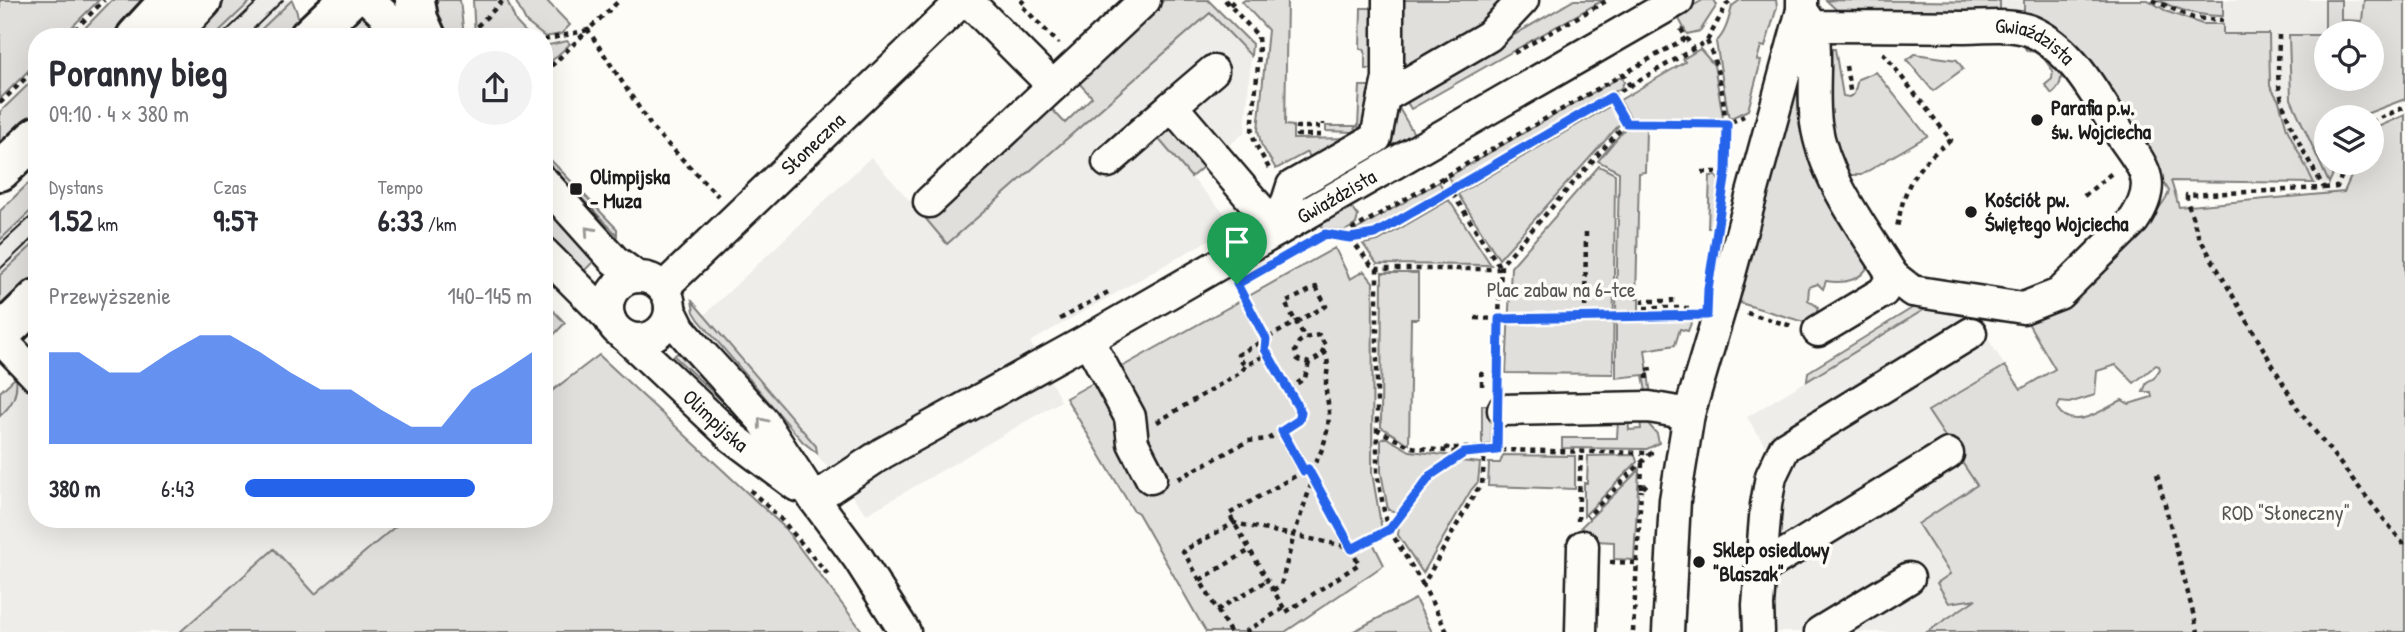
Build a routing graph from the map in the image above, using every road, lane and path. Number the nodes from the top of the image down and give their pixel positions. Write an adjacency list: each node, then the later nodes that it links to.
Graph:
1 (104, 0): 21 (path)
2 (170, 0): 22 (main road)
3 (202, 0): 23 (main road)
4 (369, 0): 24 (street)
5 (415, 0): 25 (main road)
6 (504, 0): 26 (path)
7 (620, 0): 27 (path)
8 (965, 0): 39 (street); 78 (street, Słoneczna)
9 (1024, 0): 32 (path)
10 (1145, 0): 39 (street)
11 (1225, 0): 17 (path)
12 (1235, 0): 17 (path)
13 (1388, 0): 41 (street)
14 (1523, 0): 41 (street)
15 (1732, 0): 31 (path)
16 (2152, 0): 20 (path)
17 (1230, 5): 60 (path)
18 (1677, 10): 30 (path); 67 (street, Gwiaździsta)
19 (1805, 12): 54 (street, Gwiaździsta); 75 (street); 106 (street)
20 (2223, 20)
21 (77, 28)
22 (144, 28)
23 (176, 28)
24 (398, 28)
25 (422, 28)
26 (475, 28)
27 (589, 30): 29 (path); 35 (path); 65 (path)
28 (2279, 35): 61 (path)
29 (553, 38)
30 (1686, 38): 33 (path); 37 (path)
31 (1707, 41): 33 (path); 50 (path)
32 (1059, 44)
33 (1693, 49): 40 (path)
34 (1889, 61): 75 (path)
35 (553, 64)
36 (1213, 71): 44 (street)
37 (1623, 74): 40 (path); 59 (path)
38 (28, 76): 43 (path)
39 (1053, 86): 66 (street)
40 (1630, 86): 42 (path)
41 (1384, 97): 60 (street)
42 (1611, 97): 49 (path); 62 (path)
43 (0, 103)
44 (1172, 106): 53 (street); 67 (street)
45 (2405, 107): 47 (path)
46 (1751, 112): 50 (path)
47 (2384, 116)
48 (1323, 123): 51 (path)
49 (1626, 123): 50 (path); 74 (path)
50 (1727, 124): 57 (path)
51 (1331, 135)
52 (28, 145): 56 (main road)
53 (1108, 162)
54 (2125, 166): 64 (path); 75 (street, Gwiaździsta)
55 (1437, 168): 59 (path)
56 (0, 171)
57 (1702, 172)
58 (2342, 175): 61 (path)
59 (1443, 178): 62 (path); 70 (path)
60 (1292, 186): 67 (street)
61 (2324, 188): 127 (path)
62 (1450, 191): 71 (path); 74 (path)
63 (553, 192): 78 (street, Olimpijska, one-way to 63)
64 (2084, 196)
65 (718, 197)
66 (929, 202)
67 (1278, 230): 96 (street, Gwiaździsta)
68 (1586, 231): 84 (path)
69 (1325, 234): 70 (path)
70 (1343, 235): 71 (path)
71 (1350, 238): 73 (path)
72 (553, 262): 90 (street, Olimpijska)
73 (1377, 269): 74 (path); 108 (path)
74 (1500, 269): 86 (path)
75 (1894, 276): 91 (street)
76 (1248, 278): 95 (path)
77 (1116, 287): 87 (path)
78 (657, 291): 90 (street); 90 (street); 122 (street, Olimpijska, one-way to 78)
79 (1672, 298): 81 (path)
80 (28, 308): 93 (main road)
81 (1679, 308)
82 (1751, 314): 89 (path)
83 (1697, 315): 84 (path)
84 (1585, 317): 86 (path)
85 (1475, 318): 86 (path)
86 (1499, 319): 105 (path)
87 (1056, 321)
88 (1296, 322): 88 (path); 94 (path); 95 (path)
89 (1788, 325)
90 (618, 327): 122 (street, Olimpijska)
91 (1818, 331)
92 (1971, 333): 132 (street)
93 (0, 336): 101 (street)
94 (1305, 338): 97 (path); 99 (path)
95 (1266, 339): 98 (path); 100 (path)
96 (1088, 340): 119 (street); 122 (street, Gwiaździsta)
97 (1324, 352): 99 (path); 117 (path)
98 (1268, 354): 100 (path); 103 (path)
99 (1308, 363): 103 (path)
100 (1244, 366): 107 (path)
101 (28, 367)
102 (1479, 374): 105 (path)
103 (1288, 387): 104 (path); 109 (path)
104 (1280, 388)
105 (1495, 408): 106 (street); 112 (path)
106 (1689, 414): 146 (street)
107 (1155, 422)
108 (1376, 429): 114 (path); 124 (path)
109 (1282, 431): 117 (path); 119 (path)
110 (1448, 446): 111 (path)
111 (1482, 449): 112 (path); 114 (path); 136 (path)
112 (1497, 450): 113 (path)
113 (1581, 452): 116 (path); 126 (path)
114 (1464, 453): 124 (path)
115 (1948, 454): 132 (street)
116 (1580, 469)
117 (1306, 470): 120 (path); 123 (path)
118 (2157, 474): 149 (path)
119 (1163, 475)
120 (1313, 479): 125 (path); 128 (path)
121 (1641, 490): 131 (path)
122 (814, 499): 140 (street, Olimpijska)
123 (1234, 523): 125 (path); 129 (path); 134 (path)
124 (1390, 529): 128 (path); 136 (path)
125 (1294, 535): 128 (path); 137 (path)
126 (1580, 537): 144 (street)
127 (2405, 546)
128 (1351, 548): 138 (path)
129 (1250, 550): 134 (path); 135 (path)
130 (1614, 562): 131 (path)
131 (1637, 563): 145 (path)
132 (1761, 569): 147 (street)
133 (1909, 578): 148 (street)
134 (1200, 580): 139 (path)
135 (1268, 580): 137 (path); 139 (path)
136 (1423, 585): 143 (path)
137 (1273, 590): 138 (path)
138 (1284, 608): 142 (path)
139 (1217, 610): 141 (path)
140 (905, 632)
141 (1230, 632)
142 (1245, 632)
143 (1447, 632)
144 (1581, 632)
145 (1633, 632)
146 (1668, 632)
147 (1759, 632)
148 (1820, 632)
149 (2198, 632)

